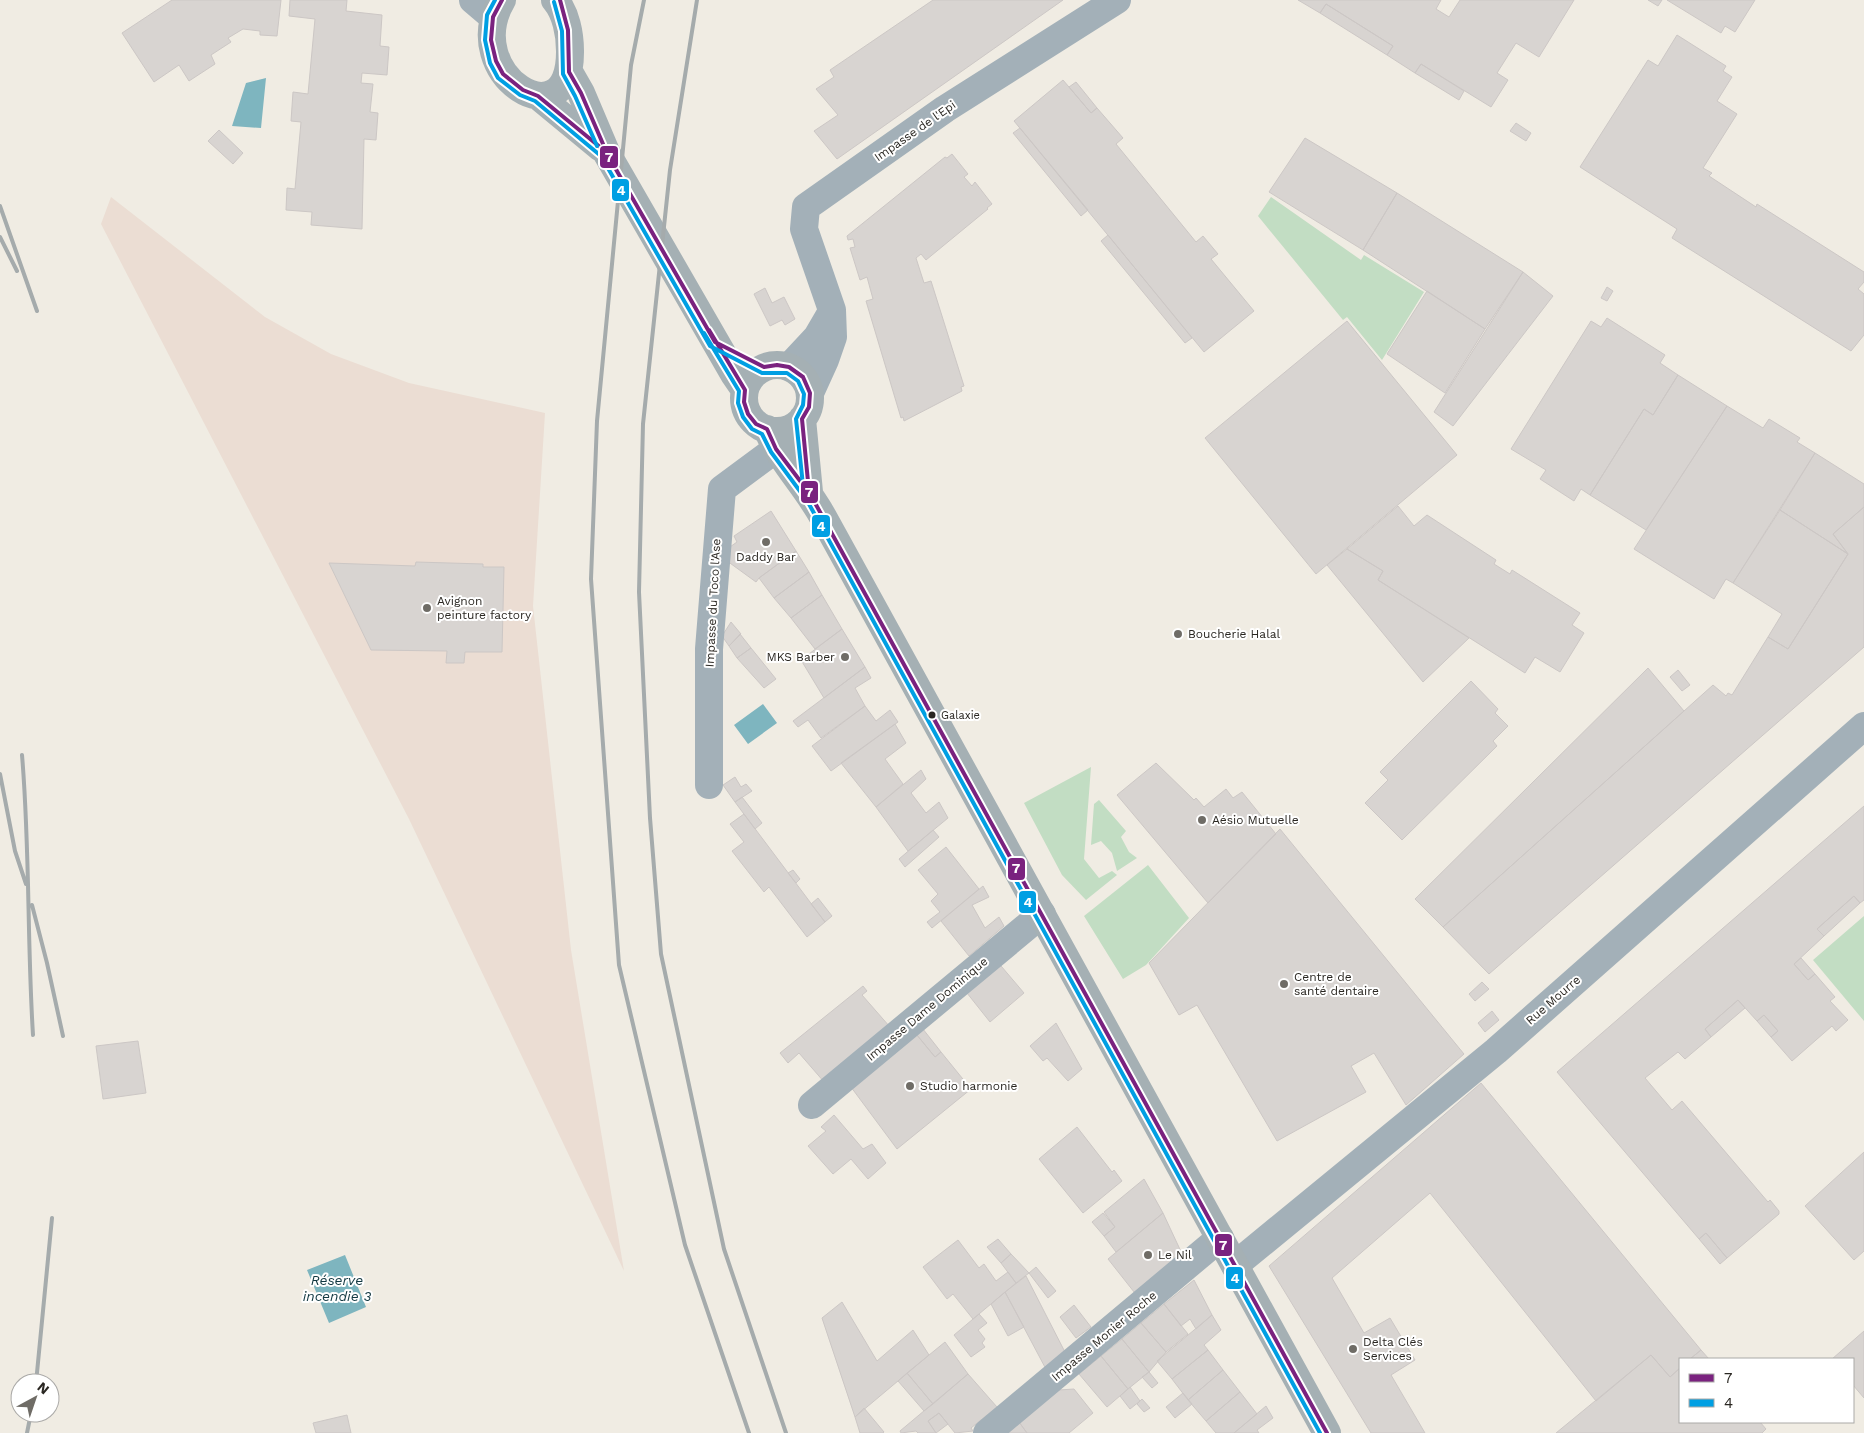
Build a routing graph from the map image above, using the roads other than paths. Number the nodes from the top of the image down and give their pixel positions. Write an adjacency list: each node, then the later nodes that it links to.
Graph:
1 (1117, 0): 7 (street, Impasse de l'Epi)
2 (558, 2): 4 (main road)
3 (489, 6): 5 (main road)
4 (569, 72): 5 (main road); 6 (main road)
5 (538, 96): 6 (main road)
6 (606, 152): 8 (main road)
7 (832, 310): 9 (street); 11 (street, Impasse de l'Epi)
8 (715, 342): 9 (main road); 10 (main road)
9 (776, 367): 10 (main road); 11 (main road)
10 (745, 390): 13 (main road)
11 (810, 393): 12 (main road)
12 (802, 419): 13 (main road); 14 (main road)
13 (772, 439): 14 (main road); 16 (street, Impasse du Toco l'Ase)
14 (809, 492): 17 (main road)
15 (1864, 726): 20 (street, Rue Mourre)
16 (709, 785)
17 (1042, 914): 18 (street, Impasse Dame Dominique); 19 (main road)
18 (812, 1105)
19 (1220, 1238): 20 (main road); 21 (street, Impasse Monier Roche)
20 (1235, 1265): 22 (main road)
21 (987, 1433)
22 (1327, 1433)

